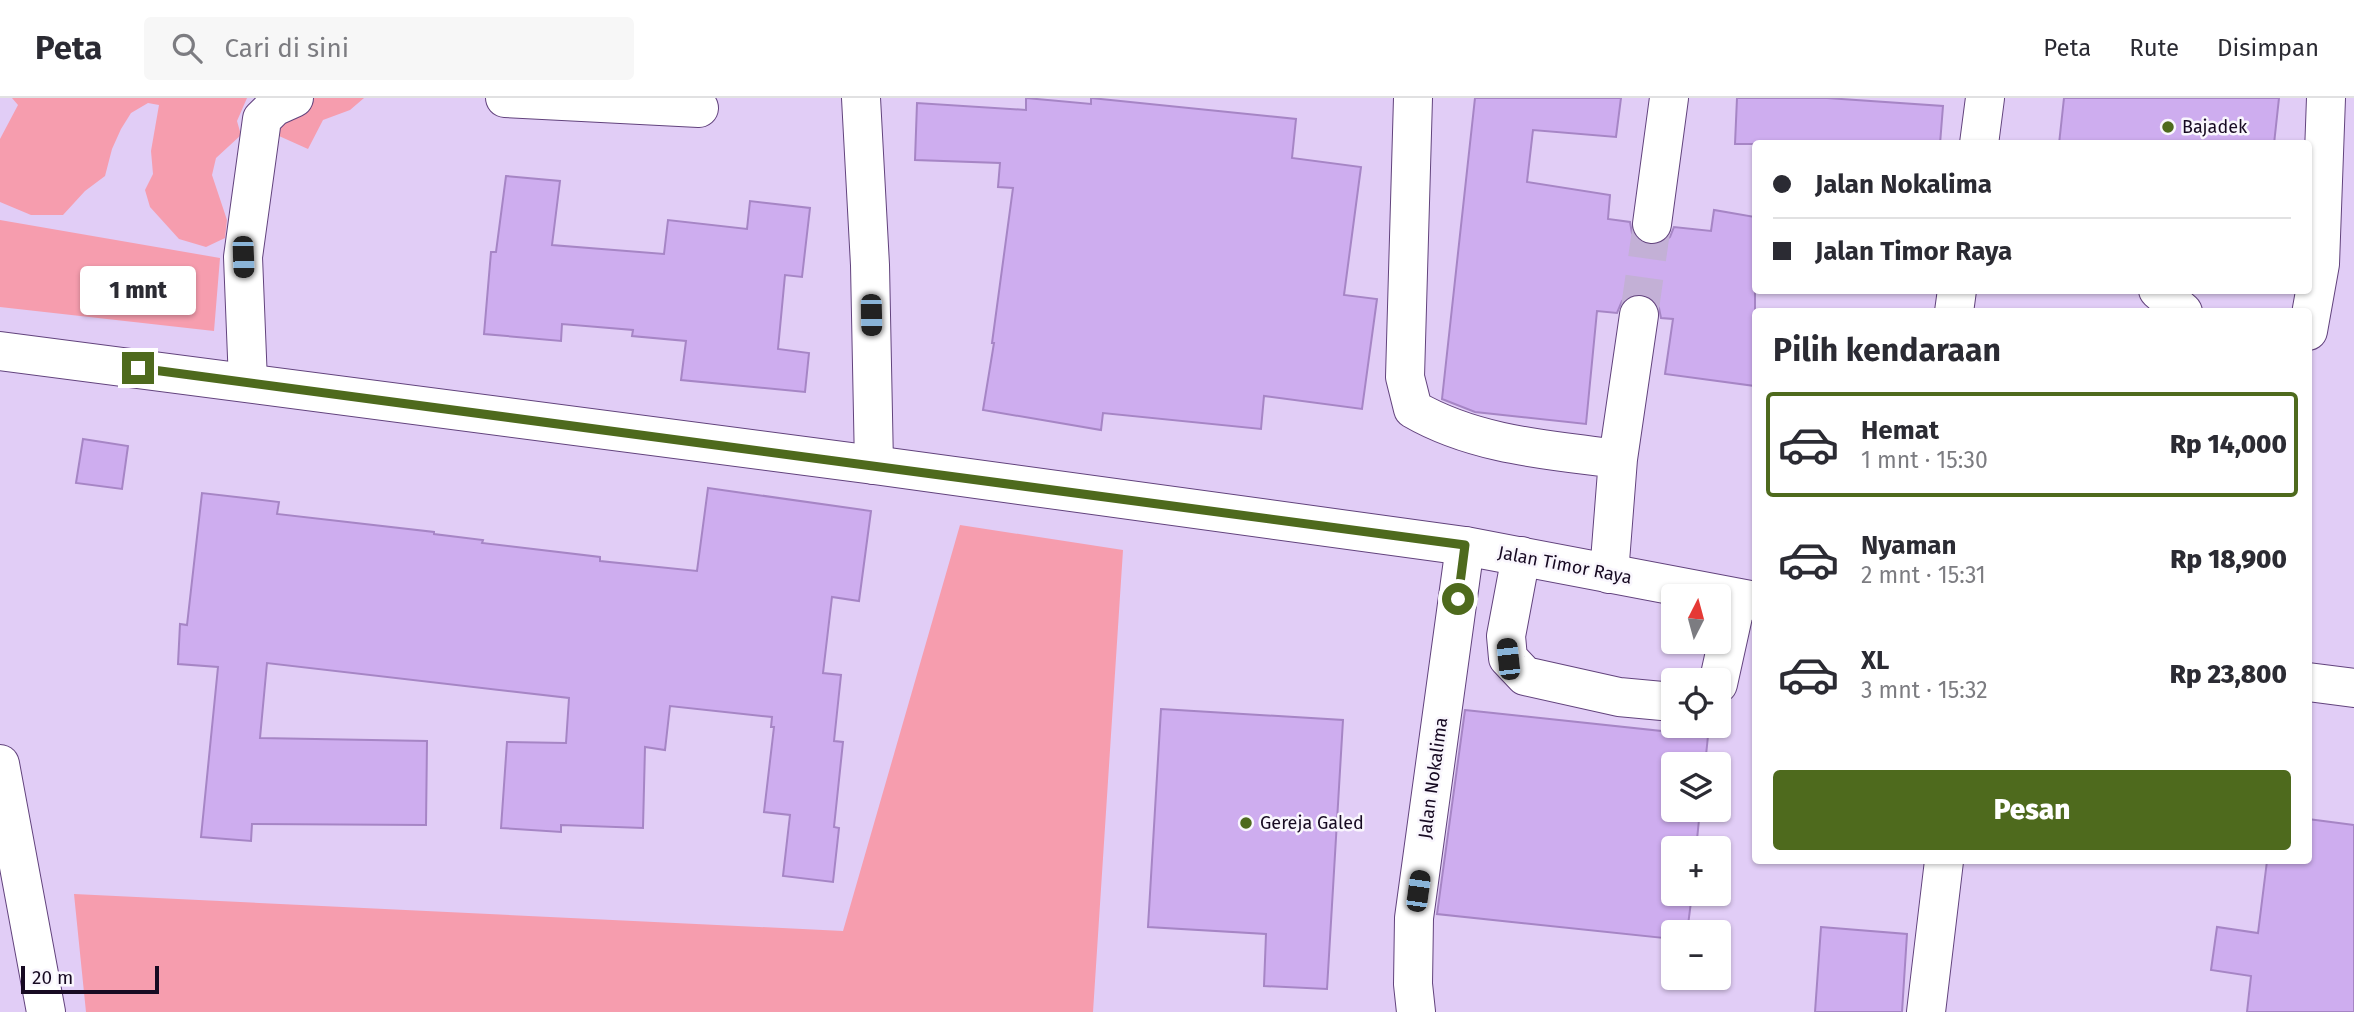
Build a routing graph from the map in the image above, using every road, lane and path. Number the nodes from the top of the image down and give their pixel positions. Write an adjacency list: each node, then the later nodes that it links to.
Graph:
1 (294, 98): 16 (main road)
2 (505, 98): 8 (main road)
3 (861, 98): 18 (main road)
4 (1413, 98): 17 (main road)
5 (1670, 98): 10 (main road)
6 (1985, 98): 9 (main road)
7 (2326, 98): 13 (main road)
8 (699, 108)
9 (1980, 140)
10 (1651, 224)
11 (2163, 294): 12 (main road)
12 (2178, 308)
13 (2312, 309)
14 (1639, 316): 17 (main road)
15 (0, 351): 16 (main road, Jalan Timor Raya)
16 (248, 382): 18 (main road, Jalan Timor Raya)
17 (1618, 459): 21 (main road)
18 (874, 465): 19 (main road, Jalan Timor Raya)
19 (1465, 545): 20 (main road, Jalan Timor Raya); 30 (main road, Jalan Nokalima)
20 (1521, 556): 21 (main road, Jalan Timor Raya); 26 (main road)
21 (1609, 574): 22 (main road, Jalan Timor Raya)
22 (1746, 599): 23 (main road)
23 (1723, 668)
24 (2312, 683): 25 (main road)
25 (2354, 688)
26 (1661, 701)
27 (0, 764): 29 (main road)
28 (1944, 864): 31 (main road)
29 (46, 1012)
30 (1416, 1012)
31 (1926, 1012)

